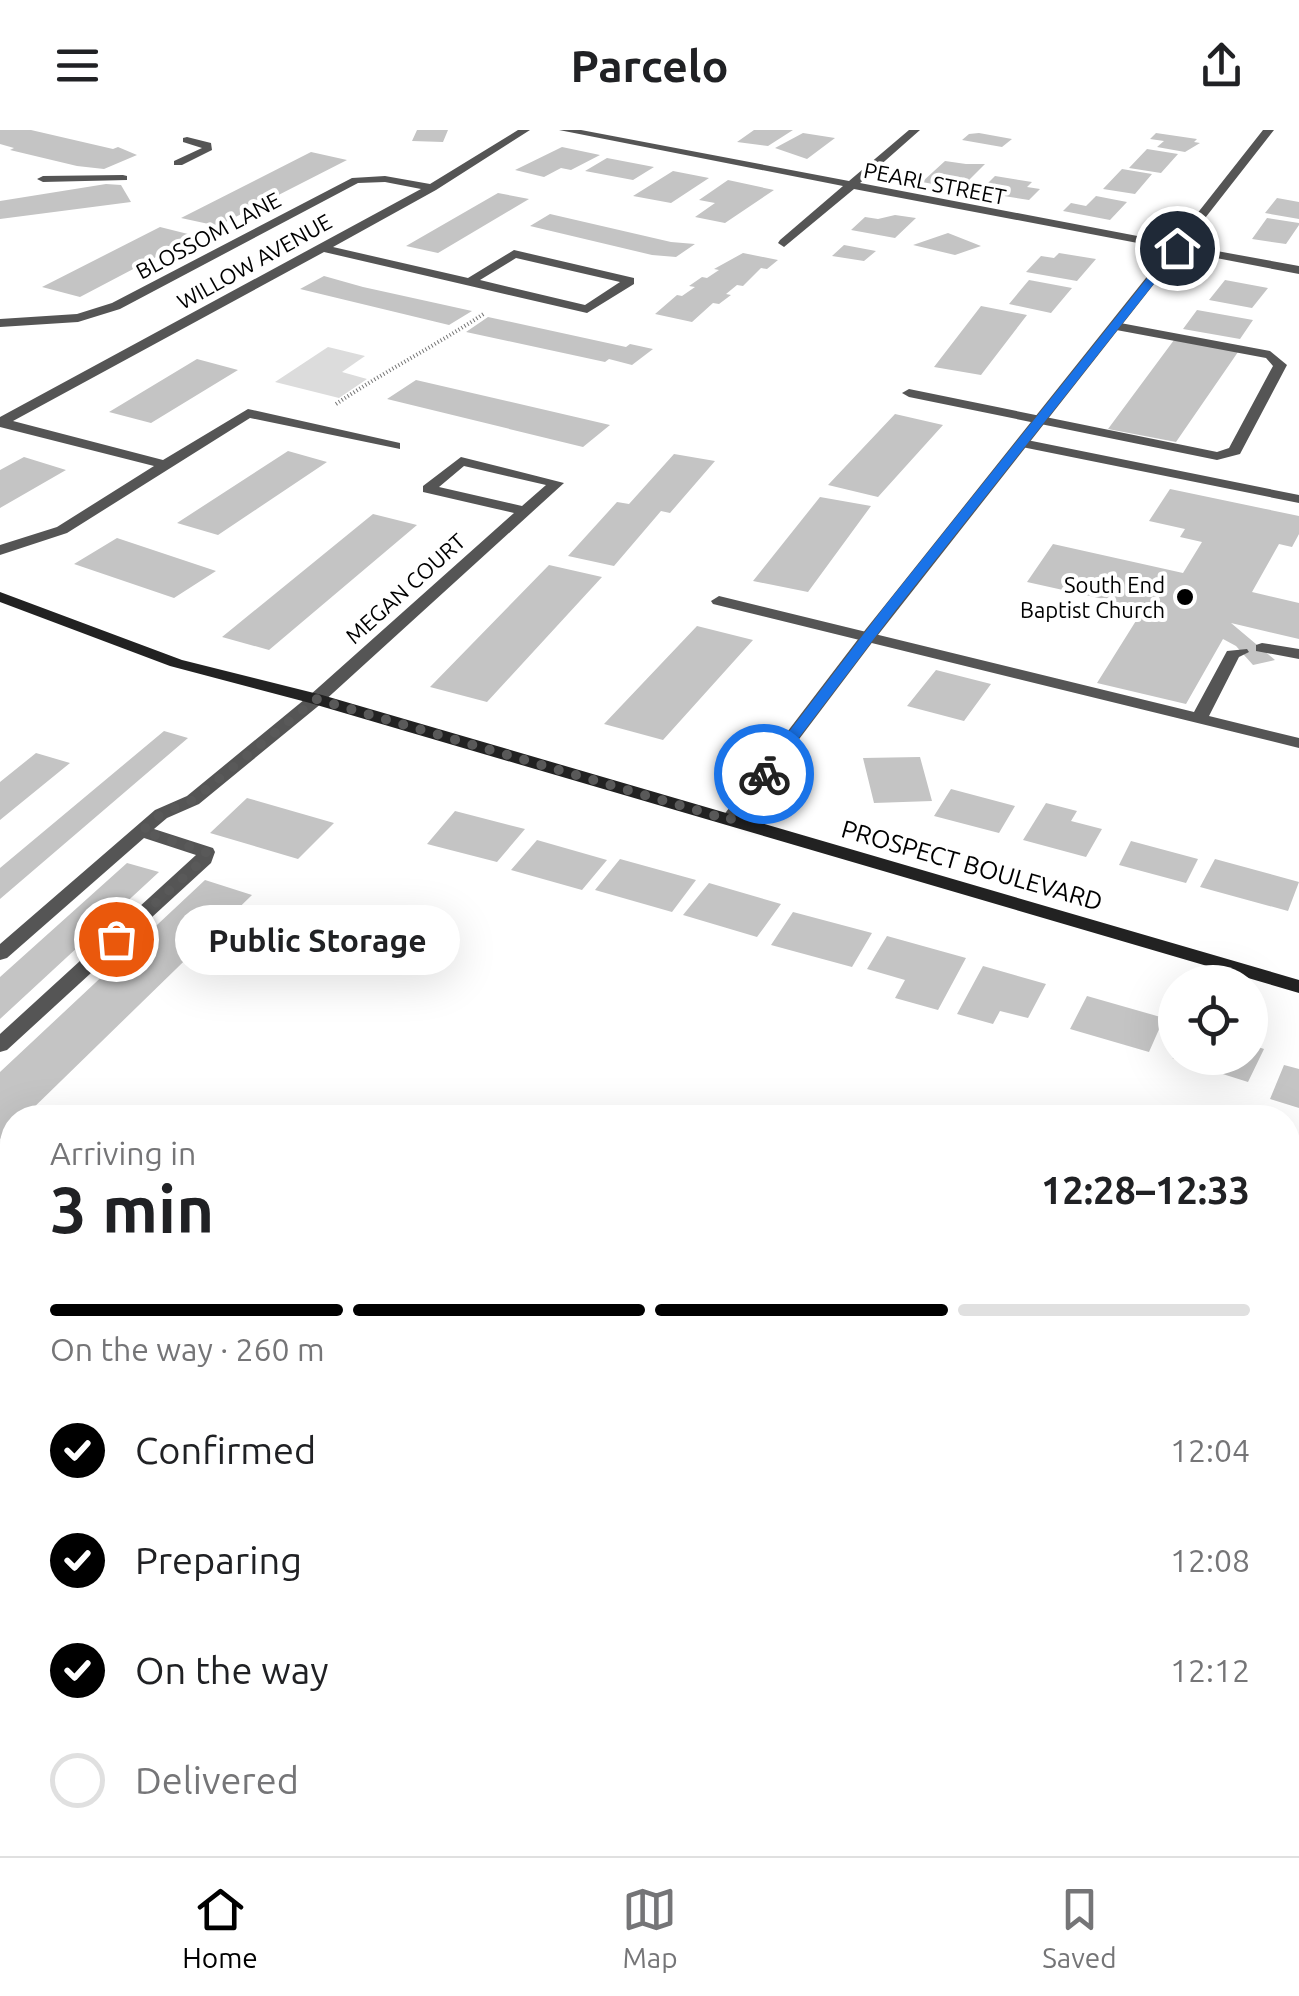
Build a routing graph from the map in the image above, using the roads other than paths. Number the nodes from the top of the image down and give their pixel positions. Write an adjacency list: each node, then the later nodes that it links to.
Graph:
1 (525, 130): 10 (street, WILLOW AVENUE)
2 (564, 130): 9 (street, PEARL STREET)
3 (915, 130): 9 (street)
4 (1269, 130): 13 (street)
5 (187, 140): 6 (street)
6 (178, 163)
7 (124, 178): 8 (street)
8 (44, 179)
9 (849, 187): 11 (street); 13 (street, PEARL STREET)
10 (432, 188): 12 (street, WILLOW AVENUE); 16 (street, BLOSSOM LANE)
11 (784, 243)
12 (320, 247): 15 (street); 20 (street, WILLOW AVENUE)
13 (1177, 248): 14 (street, PEARL STREET); 17 (street)
14 (1299, 270)
15 (469, 282): 15 (street)
16 (0, 323)
17 (1115, 326): 19 (street); 19 (street)
18 (908, 393): 19 (street)
19 (1040, 419): 21 (street)
20 (0, 422): 23 (street)
21 (1022, 443): 24 (street); 29 (street)
22 (394, 446): 23 (street)
23 (166, 464): 26 (street)
24 (1299, 499)
25 (525, 512): 25 (street, MEGAN COURT); 33 (street, MEGAN COURT)
26 (0, 550)
27 (0, 596): 33 (street, PROSPECT BOULEVARD)
28 (719, 601): 29 (street)
29 (868, 636): 34 (street); 36 (street)
30 (1262, 648): 32 (street)
31 (1241, 652): 34 (street)
32 (1299, 654)
33 (316, 699): 36 (street, PROSPECT BOULEVARD); 37 (street, MEGAN COURT)
34 (1199, 719): 35 (street)
35 (1299, 743)
36 (730, 820): 39 (street, PROSPECT BOULEVARD)
37 (142, 831): 38 (street, MEGAN COURT); 40 (street)
38 (0, 954)
39 (1299, 987)
40 (0, 1045)

